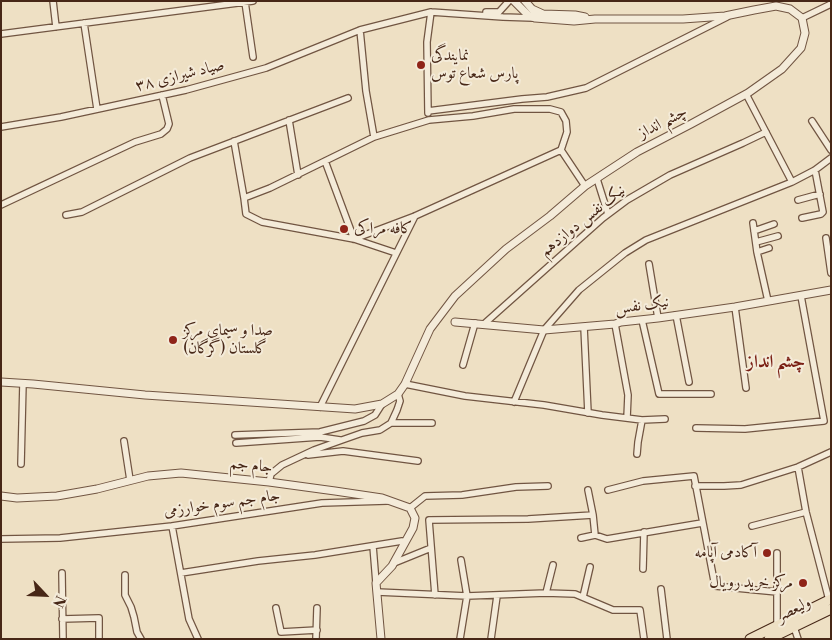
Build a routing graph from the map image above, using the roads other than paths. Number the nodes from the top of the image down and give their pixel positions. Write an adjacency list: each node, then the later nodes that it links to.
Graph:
1 (53, 1): 16 (street)
2 (253, 1): 6 (street)
3 (509, 1): 10 (street)
4 (514, 1): 12 (street)
5 (525, 1): 14 (street)
6 (246, 2): 7 (street); 19 (street)
7 (208, 4): 15 (street)
8 (831, 4): 13 (street)
9 (431, 12): 10 (street, صیاد شیرازی ۳۸); 17 (street, صیاد شیرازی ۳۸); 24 (street)
10 (468, 14): 12 (street)
11 (730, 15): 13 (street); 14 (street); 24 (street)
12 (535, 18): 14 (street)
13 (802, 18): 20 (street, چشم انداز)
14 (595, 19)
15 (84, 23): 16 (street); 23 (street)
16 (56, 27): 18 (street)
17 (360, 30): 21 (street, صیاد شیرازی ۳۸); 30 (street)
18 (1, 34)
19 (253, 57)
20 (746, 94): 29 (street); 38 (street, چشم انداز)
21 (162, 95): 23 (street, صیاد شیرازی ۳۸); 44 (street)
22 (348, 98): 25 (street)
23 (97, 109): 28 (street, صیاد شیرازی ۳۸)
24 (428, 111): 26 (street)
25 (288, 120): 31 (street); 37 (street)
26 (429, 120): 30 (street); 32 (street)
27 (812, 121): 33 (street)
28 (1, 127)
29 (766, 132): 39 (street); 45 (street, نیک نفس دوازدهم)
30 (374, 137): 35 (street)
31 (234, 141): 42 (street); 46 (street)
32 (561, 150): 40 (street); 47 (street)
33 (831, 150)
34 (831, 158): 36 (street)
35 (325, 161): 37 (street); 54 (street)
36 (815, 170): 39 (street); 41 (street)
37 (298, 175): 42 (street)
38 (597, 179): 40 (street, چشم انداز); 45 (street)
39 (792, 182): 73 (street)
40 (586, 186): 78 (street, چشم انداز)
41 (820, 194): 43 (street); 48 (street)
42 (244, 198): 54 (street)
43 (798, 200)
44 (1, 205)
45 (608, 214): 71 (street, نیک نفس دوازدهم)
46 (66, 215)
47 (415, 216): 54 (street); 58 (street)
48 (802, 218)
49 (753, 223): 51 (street)
50 (774, 224): 51 (street)
51 (754, 231): 55 (street)
52 (778, 236): 55 (street)
53 (826, 238): 60 (street)
54 (354, 239): 58 (street)
55 (756, 242): 57 (street)
56 (769, 248): 57 (street)
57 (757, 252): 63 (street)
58 (396, 253): 84 (street)
59 (649, 264): 66 (street)
60 (831, 273)
61 (831, 290): 62 (street, نیک نفس)
62 (801, 296): 63 (street, نیک نفس); 91 (street)
63 (768, 301): 64 (street, نیک نفس)
64 (735, 307): 65 (street, نیک نفس); 79 (street)
65 (676, 315): 66 (street, نیک نفس); 76 (street)
66 (658, 318): 68 (street, نیک نفس)
67 (618, 320): 68 (street, نیک نفس); 72 (street, نیک نفس); 86 (street)
68 (642, 320): 81 (street)
69 (455, 322): 70 (street, نیک نفس)
70 (475, 323): 71 (street, نیک نفس); 74 (street)
71 (484, 324): 73 (street, نیک نفس)
72 (584, 327): 73 (street, نیک نفس); 85 (street)
73 (544, 330): 82 (street)
74 (463, 365)
75 (1, 382): 77 (street)
76 (689, 382)
77 (23, 384): 84 (street); 100 (street)
78 (406, 384): 80 (street, چشم انداز); 82 (street)
79 (746, 388)
80 (398, 394): 83 (street, چشم انداز); 89 (street)
81 (711, 394)
82 (514, 402): 85 (street)
83 (382, 404): 84 (street); 92 (street)
84 (320, 407)
85 (588, 413): 86 (street)
86 (627, 418): 88 (street)
87 (665, 419): 88 (street)
88 (642, 420): 97 (street)
89 (391, 423): 90 (street); 93 (street)
90 (432, 423)
91 (696, 428)
92 (235, 435)
93 (342, 440): 95 (street); 98 (street)
94 (124, 441): 102 (street)
95 (236, 443)
96 (831, 452): 101 (street)
97 (637, 454)
98 (301, 456): 99 (street); 103 (street)
99 (418, 461)
100 (21, 464)
101 (798, 468): 105 (street); 111 (street)
102 (130, 480): 103 (street, جام جم); 108 (street, جام جم)
103 (270, 482): 109 (street, جام جم)
104 (548, 486): 110 (street)
105 (695, 486): 107 (street); 113 (street)
106 (588, 490): 112 (street)
107 (608, 490)
108 (1, 496)
109 (389, 501): 110 (street, جام جم); 114 (street, جام جم سوم خوارزمی)
110 (410, 508): 125 (street)
111 (806, 512): 115 (street); 141 (street)
112 (592, 515): 117 (street); 122 (street)
113 (702, 523): 116 (street); 135 (street)
114 (172, 526): 119 (street, جام جم سوم خوارزمی); 130 (street)
115 (752, 526)
116 (644, 532): 117 (street); 128 (street)
117 (596, 535): 118 (street)
118 (581, 538)
119 (1, 539)
120 (402, 541): 121 (street)
121 (374, 546): 130 (street); 132 (street)
122 (431, 548): 125 (street); 137 (street)
123 (777, 553): 135 (street)
124 (461, 560): 138 (street)
125 (394, 562): 132 (street)
126 (553, 565): 136 (street)
127 (590, 567): 140 (street)
128 (643, 570)
129 (62, 573): 144 (street)
130 (180, 573): 151 (street)
131 (125, 575): 150 (street)
132 (376, 583): 134 (street)
133 (661, 589): 157 (street)
134 (377, 592): 137 (street); 153 (street)
135 (777, 592): 145 (street)
136 (546, 593): 139 (street); 140 (street)
137 (435, 595): 138 (street)
138 (467, 596): 139 (street); 154 (street)
139 (497, 596): 155 (street)
140 (583, 597): 156 (street)
141 (830, 603): 145 (main road, ولیعصر); 146 (main road, ولیعصر)
142 (276, 608): 147 (street)
143 (317, 608): 147 (street)
144 (62, 619): 148 (street); 149 (street)
145 (777, 626): 158 (main road, ولیعصر)
146 (794, 627): 159 (main road, ولیعصر); 160 (street)
147 (316, 630): 152 (street)
148 (63, 639)
149 (99, 639)
150 (140, 639)
151 (198, 639)
152 (316, 639)
153 (381, 639)
154 (460, 639)
155 (491, 639)
156 (644, 639)
157 (667, 639)
158 (750, 639)
159 (770, 639)
160 (798, 639)

